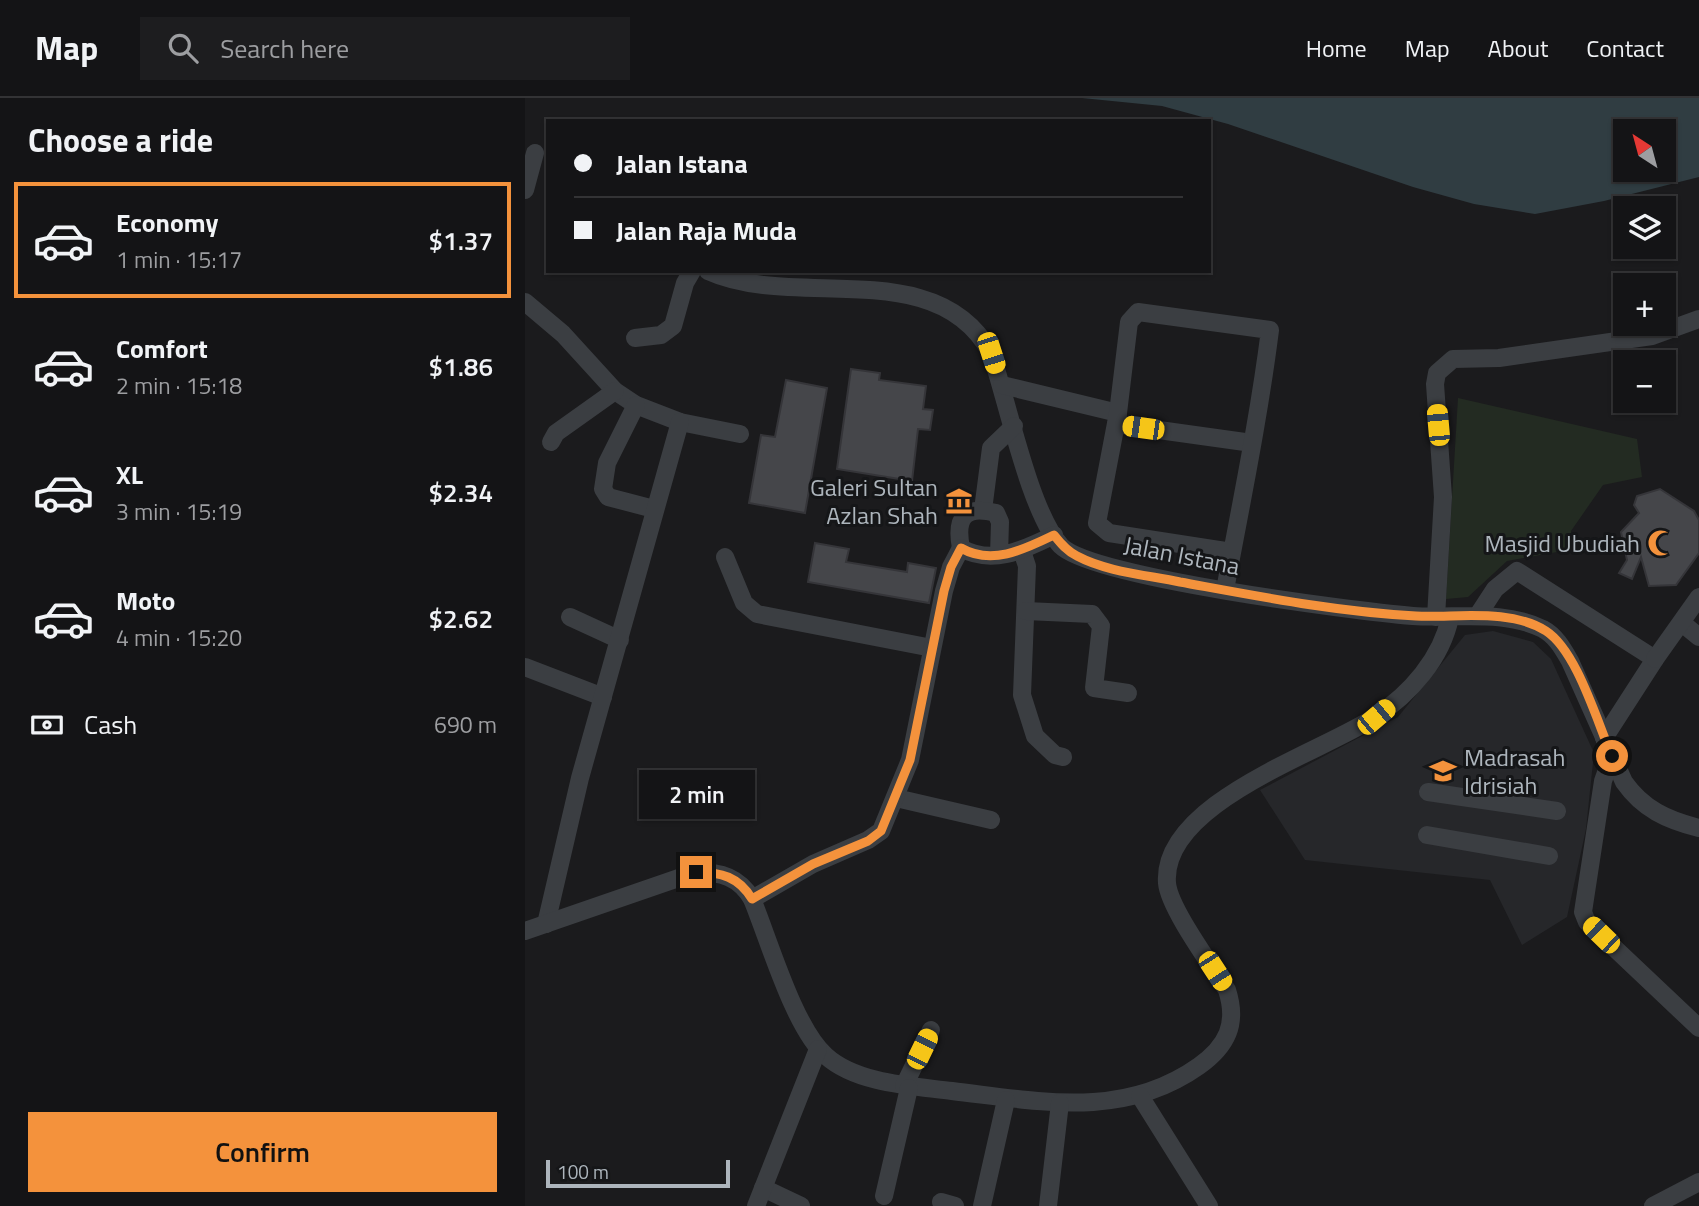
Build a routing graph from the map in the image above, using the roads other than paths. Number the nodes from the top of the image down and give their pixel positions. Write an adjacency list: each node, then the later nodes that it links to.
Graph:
1 (536, 153): 2 (street)
2 (525, 190)
3 (691, 273): 7 (street)
4 (714, 273): 8 (street, Jalan Istana)
5 (525, 302): 9 (street)
6 (1699, 318): 30 (street)
7 (635, 338)
8 (1002, 385): 11 (street); 13 (street, Jalan Istana)
9 (615, 391): 10 (street); 15 (street)
10 (636, 405): 12 (street); 17 (street)
11 (1117, 418): 16 (street); 16 (street); 22 (street)
12 (680, 422): 14 (street); 17 (street)
13 (1014, 426): 18 (street); 19 (street, Jalan Istana)
14 (740, 433)
15 (551, 442)
16 (1252, 443): 22 (street)
17 (654, 509): 33 (street)
18 (983, 510): 20 (street); 23 (street)
19 (1054, 535): 21 (street); 25 (street, Jalan Istana)
20 (961, 548): 23 (street); 34 (street)
21 (1022, 551): 23 (street); 27 (street)
22 (1232, 552): 25 (street)
23 (999, 555)
24 (725, 557): 34 (street)
25 (1225, 590): 30 (street, Jalan Istana)
26 (1699, 597): 31 (street)
27 (1026, 611): 37 (street); 41 (street)
28 (1478, 615): 30 (street, Jalan Istana); 35 (street); 39 (street, Jalan Istana)
29 (570, 617): 33 (street)
30 (1443, 617): 56 (street)
31 (1682, 624): 32 (street); 35 (street)
32 (1699, 637)
33 (620, 640): 38 (street)
34 (932, 648): 43 (street)
35 (1655, 659): 39 (street)
36 (525, 667): 38 (street)
37 (1128, 693)
38 (603, 697): 50 (street)
39 (1604, 738): 40 (street, Jalan Istana)
40 (1612, 756): 46 (street, Jalan Istana); 52 (street)
41 (1063, 757)
42 (1427, 792): 44 (street)
43 (896, 798): 45 (street); 49 (street)
44 (1557, 811)
45 (991, 820)
46 (1699, 828)
47 (1427, 835): 48 (street)
48 (1549, 856)
49 (752, 899): 50 (street); 54 (street)
50 (546, 924): 51 (street)
51 (525, 931)
52 (1699, 1028)
53 (931, 1030): 55 (street)
54 (818, 1049): 55 (street); 60 (street)
55 (907, 1087): 57 (street); 61 (street)
56 (1140, 1096): 58 (street); 66 (street)
57 (1006, 1100): 58 (street); 64 (street)
58 (1060, 1102): 65 (street)
59 (1699, 1182): 67 (street)
60 (763, 1188): 62 (street); 63 (street)
61 (884, 1196)
62 (791, 1204)
63 (756, 1206)
64 (982, 1206)
65 (1048, 1206)
66 (1209, 1206)
67 (1653, 1206)

